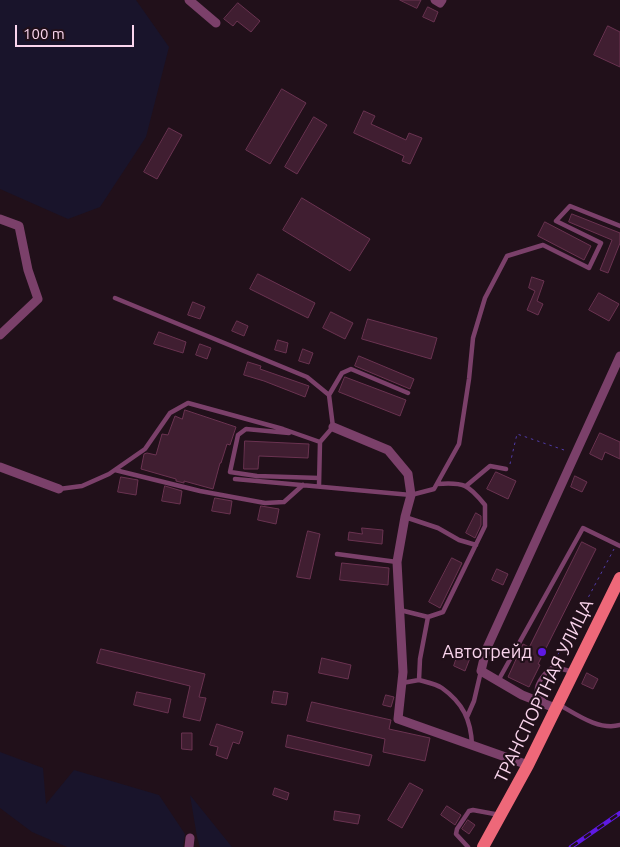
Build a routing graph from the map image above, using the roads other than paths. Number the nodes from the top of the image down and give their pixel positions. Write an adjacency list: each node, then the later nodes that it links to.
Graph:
1 (189, 0): 4 (street)
2 (435, 0): 3 (street)
3 (442, 0)
4 (216, 23)
5 (0, 219): 8 (street)
6 (620, 226): 20 (lane)
7 (115, 298): 11 (lane)
8 (0, 335)
9 (620, 356): 34 (street)
10 (408, 393): 11 (lane)
11 (329, 395): 12 (lane)
12 (333, 427): 14 (lane); 25 (street)
13 (298, 434): 14 (lane); 17 (lane); 18 (lane)
14 (320, 442): 18 (lane)
15 (0, 466): 24 (street)
16 (506, 469): 23 (lane)
17 (114, 470): 21 (lane); 24 (lane)
18 (319, 478): 22 (lane)
19 (235, 479): 21 (lane)
20 (437, 484): 23 (lane); 25 (lane)
21 (304, 485): 22 (lane)
22 (319, 486): 25 (lane)
23 (466, 486): 27 (lane)
24 (59, 489)
25 (411, 494): 26 (street)
26 (405, 517): 27 (lane); 30 (street)
27 (476, 544): 33 (lane)
28 (618, 545): 37 (lane)
29 (337, 554): 30 (lane)
30 (398, 562): 32 (street)
31 (620, 578): 35 (main road, ТРАНСПОРТНАЯ УЛИЦА)
32 (399, 609): 33 (lane); 38 (street)
33 (428, 617): 36 (lane)
34 (481, 671): 37 (street); 40 (lane)
35 (573, 672): 39 (main road, ТРАНСПОРТНАЯ УЛИЦА); 39 (lane)
36 (419, 680): 38 (lane); 40 (lane)
37 (498, 682): 39 (street)
38 (402, 683): 42 (street)
39 (553, 706): 41 (lane); 43 (main road, ТРАНСПОРТНАЯ УЛИЦА)
40 (467, 717): 42 (lane)
41 (620, 725)
42 (472, 745): 43 (street)
43 (528, 765): 44 (main road, ТРАНСПОРТНАЯ УЛИЦА)
44 (500, 818): 45 (lane); 46 (main road, ТРАНСПОРТНАЯ УЛИЦА)
45 (468, 847)
46 (483, 847)

